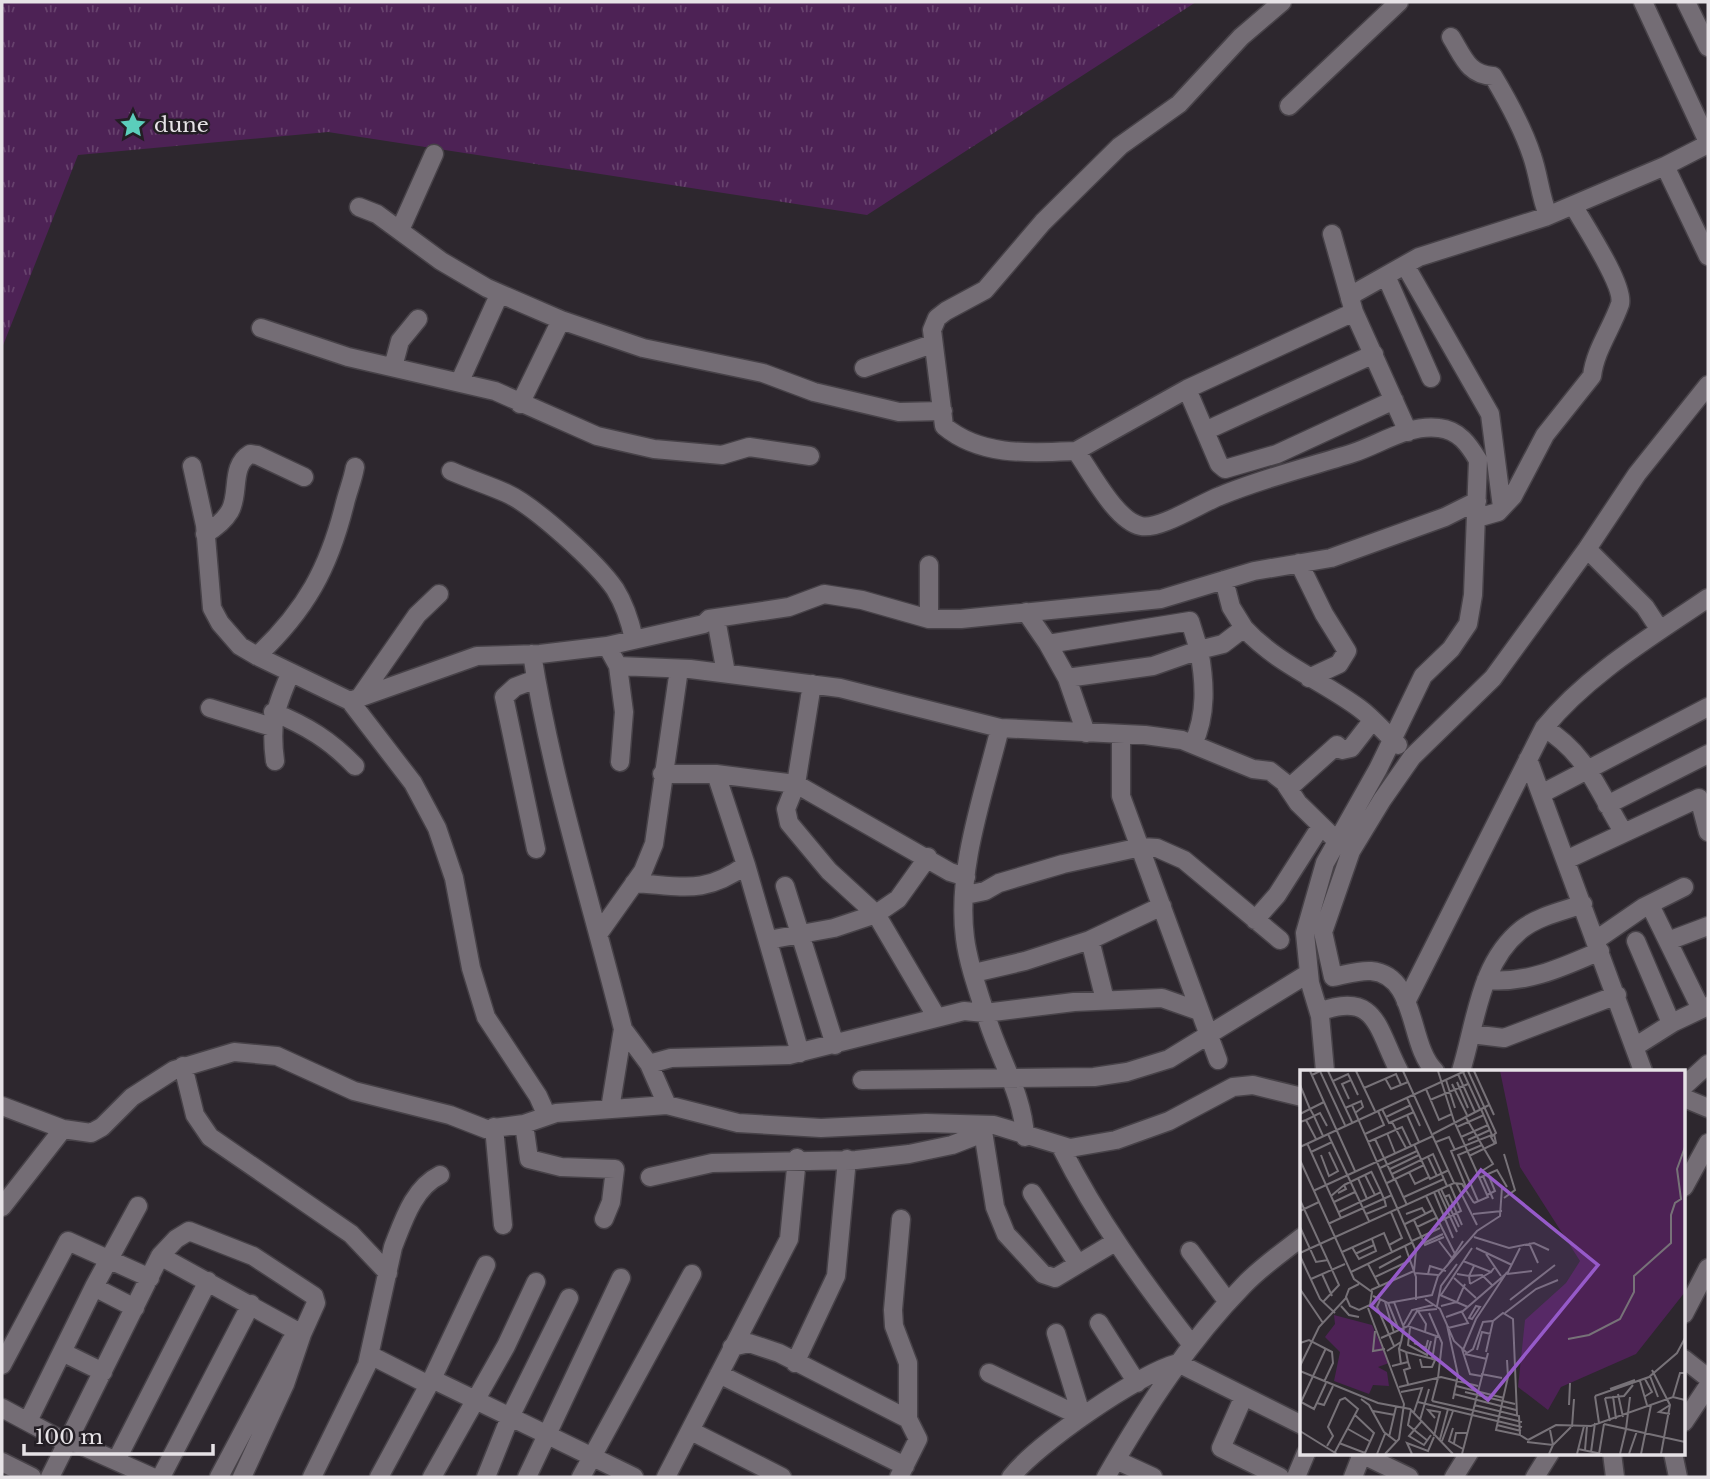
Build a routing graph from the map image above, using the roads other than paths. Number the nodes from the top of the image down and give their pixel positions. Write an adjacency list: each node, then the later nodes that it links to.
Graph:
1 (1282, 2): 24 (street)
2 (1399, 2): 7 (street)
3 (1643, 2): 8 (street)
4 (1686, 2): 6 (street)
5 (1451, 37): 13 (street)
6 (1708, 47)
7 (1289, 106)
8 (1708, 143): 10 (street)
9 (434, 154): 14 (street)
10 (1665, 166): 11 (street); 16 (street)
11 (1573, 205): 13 (street); 45 (street)
12 (359, 207): 14 (street)
13 (1548, 215): 17 (street)
14 (400, 230): 19 (street)
15 (1332, 234): 20 (street)
16 (1708, 256)
17 (1405, 265): 18 (street); 45 (street)
18 (1386, 276): 20 (street); 28 (street)
19 (499, 295): 22 (street); 29 (street)
20 (1352, 306): 25 (street); 31 (street)
21 (418, 319): 26 (street)
22 (561, 320): 33 (street); 34 (street)
23 (261, 328): 26 (street)
24 (932, 344): 27 (street); 34 (street)
25 (1374, 354): 32 (street); 35 (street)
26 (393, 367): 29 (street)
27 (864, 368)
28 (1431, 378)
29 (460, 381): 33 (street)
30 (1708, 387): 47 (street)
31 (1187, 389): 35 (street); 38 (street)
32 (1394, 400): 36 (street); 37 (street)
33 (520, 404): 39 (street)
34 (943, 411): 38 (street)
35 (1205, 431): 37 (street)
36 (1408, 432): 40 (street); 45 (street)
37 (1296, 445): 40 (street)
38 (1076, 451): 40 (street)
39 (810, 456)
40 (1305, 465)
41 (192, 466): 46 (street)
42 (355, 467): 63 (street)
43 (451, 471): 58 (street)
44 (304, 477): 46 (street)
45 (1488, 510): 48 (street); 81 (street)
46 (205, 534): 63 (street)
47 (1587, 549): 57 (street); 84 (street)
48 (1299, 563): 50 (street); 69 (street)
49 (929, 565): 55 (street)
50 (1224, 580): 53 (street); 56 (street)
51 (439, 594): 72 (street)
52 (1705, 608): 57 (street)
53 (1026, 612): 55 (street); 59 (street)
54 (716, 619): 55 (street); 58 (street); 66 (street)
55 (929, 619)
56 (1244, 628): 61 (street); 69 (street)
57 (1660, 631): 78 (street)
58 (635, 639): 60 (street)
59 (1048, 644): 61 (street); 68 (street)
60 (607, 646): 62 (street); 64 (street)
61 (1199, 650): 68 (street); 82 (street)
62 (532, 654): 70 (street); 72 (street)
63 (257, 656): 67 (street)
64 (618, 666): 65 (street); 87 (street)
65 (679, 669): 66 (street); 90 (street)
66 (726, 673): 71 (street)
67 (290, 674): 72 (street); 75 (street)
68 (1067, 678): 79 (street)
69 (1309, 678): 76 (street)
70 (536, 679): 102 (street); 116 (street)
71 (812, 684): 77 (street); 92 (street)
72 (355, 699): 160 (street)
73 (1708, 707): 89 (street)
74 (210, 708): 75 (street)
75 (273, 720): 86 (street); 88 (street)
76 (1372, 721): 81 (street); 93 (street)
77 (1000, 728): 79 (street); 108 (street)
78 (1544, 728): 85 (street); 89 (street)
79 (1086, 733): 80 (street)
80 (1121, 734): 82 (street); 101 (street)
81 (1392, 739): 84 (street); 100 (street)
82 (1193, 744): 93 (street)
83 (1708, 754): 96 (street)
84 (1412, 757): 100 (street)
85 (1528, 760): 94 (street); 129 (street)
86 (275, 761)
87 (620, 762)
88 (355, 766)
89 (1591, 770): 94 (street); 96 (street)
90 (662, 774): 91 (street); 106 (street)
91 (716, 774): 92 (street); 105 (street)
92 (796, 784): 103 (street); 113 (street)
93 (1289, 788): 97 (street)
94 (1541, 794): 104 (street)
95 (1704, 796): 98 (street); 99 (street)
96 (1607, 805): 99 (street)
97 (1321, 826): 100 (street); 114 (street)
98 (1708, 832)
99 (1624, 833): 104 (street)
100 (1341, 846): 125 (street); 129 (street)
101 (1140, 847): 108 (street); 112 (street); 114 (street)
102 (536, 849)
103 (928, 857): 108 (street); 113 (street)
104 (1566, 860): 110 (street)
105 (746, 865): 106 (street); 118 (street)
106 (634, 883): 116 (street)
107 (785, 886): 117 (street)
108 (966, 886): 124 (street)
109 (1684, 887): 111 (street)
110 (1583, 905): 123 (street); 126 (street)
111 (1650, 905): 122 (street); 123 (street)
112 (1163, 906): 119 (street); 131 (street)
113 (876, 914): 117 (street); 134 (street)
114 (1255, 920): 120 (street)
115 (1708, 926): 122 (street)
116 (600, 933): 136 (street)
117 (798, 935): 118 (street); 139 (street)
118 (768, 940): 141 (street)
119 (1090, 940): 124 (street); 128 (street)
120 (1280, 940)
121 (1636, 941): 135 (street)
122 (1668, 941): 130 (street)
123 (1598, 945): 126 (street); 127 (street)
124 (974, 973): 133 (street)
125 (1310, 978): 132 (street); 137 (street)
126 (1486, 980): 138 (street)
127 (1617, 995): 138 (street); 140 (street)
128 (1105, 1000): 131 (street); 133 (street)
129 (1406, 1002): 148 (street)
130 (1705, 1007): 135 (street)
131 (1199, 1011): 137 (street)
132 (1319, 1011): 146 (street); 147 (street)
133 (985, 1013): 134 (street); 152 (street)
134 (936, 1016): 139 (street)
135 (1671, 1023): 140 (street)
136 (623, 1029): 143 (street); 159 (street)
137 (1210, 1033): 142 (street); 152 (street)
138 (1471, 1034): 149 (street)
139 (835, 1045): 141 (street)
140 (1636, 1046): 150 (street)
141 (800, 1053): 143 (street)
142 (1219, 1060)
143 (649, 1064): 156 (street)
144 (1708, 1065): 153 (street)
145 (183, 1066): 162 (street); 163 (street); 187 (street)
146 (1325, 1070)
147 (1399, 1070)
148 (1434, 1070)
149 (1461, 1070)
150 (1643, 1070)
151 (862, 1080): 152 (street)
152 (1013, 1082): 165 (street)
153 (1686, 1084)
154 (1300, 1097): 167 (street)
155 (1686, 1099): 158 (street)
156 (667, 1105): 159 (street); 164 (street)
157 (2, 1106): 163 (street)
158 (1708, 1108)
159 (611, 1109): 160 (street)
160 (547, 1116): 161 (street)
161 (524, 1124): 162 (street); 176 (street)
162 (494, 1128): 178 (street)
163 (63, 1129): 175 (street)
164 (983, 1129): 165 (street); 169 (street); 184 (street)
165 (1025, 1137): 167 (street)
166 (1708, 1143): 172 (street)
167 (1061, 1147): 180 (street)
168 (797, 1158): 169 (street); 171 (street); 203 (street)
169 (847, 1159): 208 (street)
170 (440, 1175): 187 (street)
171 (650, 1177)
172 (1686, 1183)
173 (1032, 1193): 184 (street)
174 (138, 1206): 183 (street)
175 (2, 1207)
176 (604, 1219)
177 (901, 1219): 222 (street)
178 (503, 1226)
179 (1300, 1239): 195 (street)
180 (1115, 1242): 184 (street); 202 (street)
181 (1190, 1251): 195 (street)
182 (160, 1256): 189 (street); 191 (street); 200 (street)
183 (110, 1257): 189 (street); 193 (street); 206 (street)
184 (1078, 1264)
185 (486, 1265): 214 (street)
186 (1708, 1268): 198 (street)
187 (388, 1273): 205 (street)
188 (692, 1274): 235 (street)
189 (150, 1278): 197 (street)
190 (621, 1278): 227 (street)
191 (208, 1282): 196 (street); 237 (street)
192 (536, 1282): 218 (street)
193 (94, 1287): 197 (street); 204 (street)
194 (569, 1298): 220 (street)
195 (1228, 1302): 202 (street)
196 (251, 1304): 200 (street); 244 (street)
197 (135, 1308): 210 (street)
198 (1686, 1310)
199 (1099, 1323): 215 (street)
200 (300, 1332): 245 (street); 246 (street)
201 (1056, 1333): 221 (street)
202 (1192, 1345): 209 (street)
203 (732, 1347): 208 (street); 212 (street)
204 (62, 1352): 210 (street); 224 (street)
205 (370, 1355): 214 (street); 247 (street)
206 (4, 1357)
207 (1686, 1361): 213 (street)
208 (795, 1363): 222 (street)
209 (1178, 1363): 215 (street); 217 (street); 236 (street)
210 (103, 1372): 228 (street)
211 (989, 1373): 221 (street)
212 (719, 1374): 226 (street); 239 (street)
213 (1708, 1378)
214 (429, 1382): 218 (street); 248 (street)
215 (1138, 1383): 221 (street)
216 (1708, 1386): 223 (street)
217 (1244, 1396): 225 (street); 259 (street)
218 (475, 1399): 220 (street); 249 (street)
219 (2, 1408): 224 (street)
220 (510, 1417): 227 (street); 250 (street)
221 (1082, 1417): 256 (street)
222 (908, 1419): 239 (street)
223 (1686, 1419)
224 (28, 1421): 228 (street)
225 (1300, 1423)
226 (691, 1432): 254 (street); 255 (street)
227 (548, 1436): 235 (street); 251 (street)
228 (68, 1442): 237 (street); 242 (street)
229 (1306, 1454): 260 (street)
230 (1468, 1454): 262 (street)
231 (1549, 1454): 263 (street)
232 (1612, 1454): 264 (street)
233 (1673, 1454): 265 (street)
234 (1367, 1455): 240 (street); 261 (street)
235 (592, 1457): 252 (street); 253 (street)
236 (1116, 1460): 257 (street); 258 (street)
237 (116, 1461): 243 (street)
238 (2, 1462): 241 (street)
239 (902, 1471)
240 (1400, 1475)
241 (32, 1477)
242 (50, 1477)
243 (152, 1477)
244 (161, 1477)
245 (219, 1477)
246 (242, 1477)
247 (312, 1477)
248 (379, 1477)
249 (432, 1477)
250 (486, 1477)
251 (527, 1477)
252 (582, 1477)
253 (634, 1477)
254 (666, 1477)
255 (782, 1477)
256 (1011, 1477)
257 (1106, 1477)
258 (1153, 1477)
259 (1280, 1477)
260 (1296, 1477)
261 (1353, 1477)
262 (1454, 1477)
263 (1535, 1477)
264 (1615, 1477)
265 (1678, 1477)

